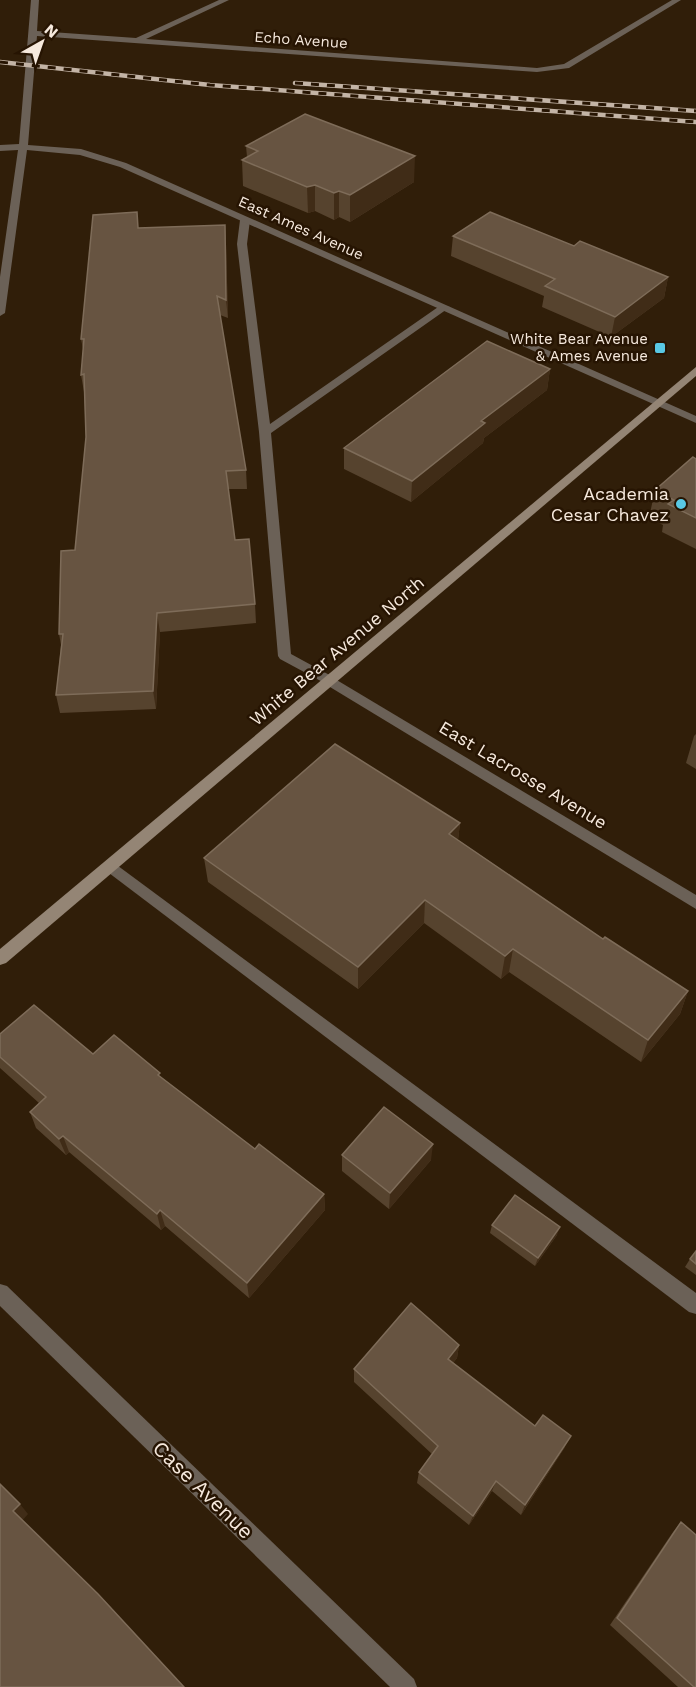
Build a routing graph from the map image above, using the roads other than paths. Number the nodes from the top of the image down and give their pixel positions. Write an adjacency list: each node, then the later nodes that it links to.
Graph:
1 (36, 0): 4 (street)
2 (225, 0): 5 (street)
3 (677, 0): 5 (street, Echo Avenue)
4 (34, 33): 5 (street, Echo Avenue); 7 (street)
5 (137, 40)
6 (0, 147): 7 (street, East Ames Avenue)
7 (23, 147): 8 (street, East Ames Avenue); 10 (street)
8 (245, 220): 9 (street, East Ames Avenue); 14 (street)
9 (445, 308): 12 (street, East Ames Avenue); 14 (street)
10 (0, 313)
11 (696, 370): 12 (main road, White Bear Avenue North)
12 (657, 402): 13 (street, East Ames Avenue); 15 (main road, White Bear Avenue North)
13 (696, 420)
14 (265, 432): 15 (street, East Lacrosse Avenue)
15 (330, 681): 16 (main road, White Bear Avenue North); 17 (street, East Lacrosse Avenue)
16 (110, 866): 18 (main road, White Bear Avenue North); 20 (street)
17 (696, 903)
18 (0, 958)
19 (0, 1293): 21 (street, Case Avenue)
20 (696, 1305)
21 (406, 1687)

